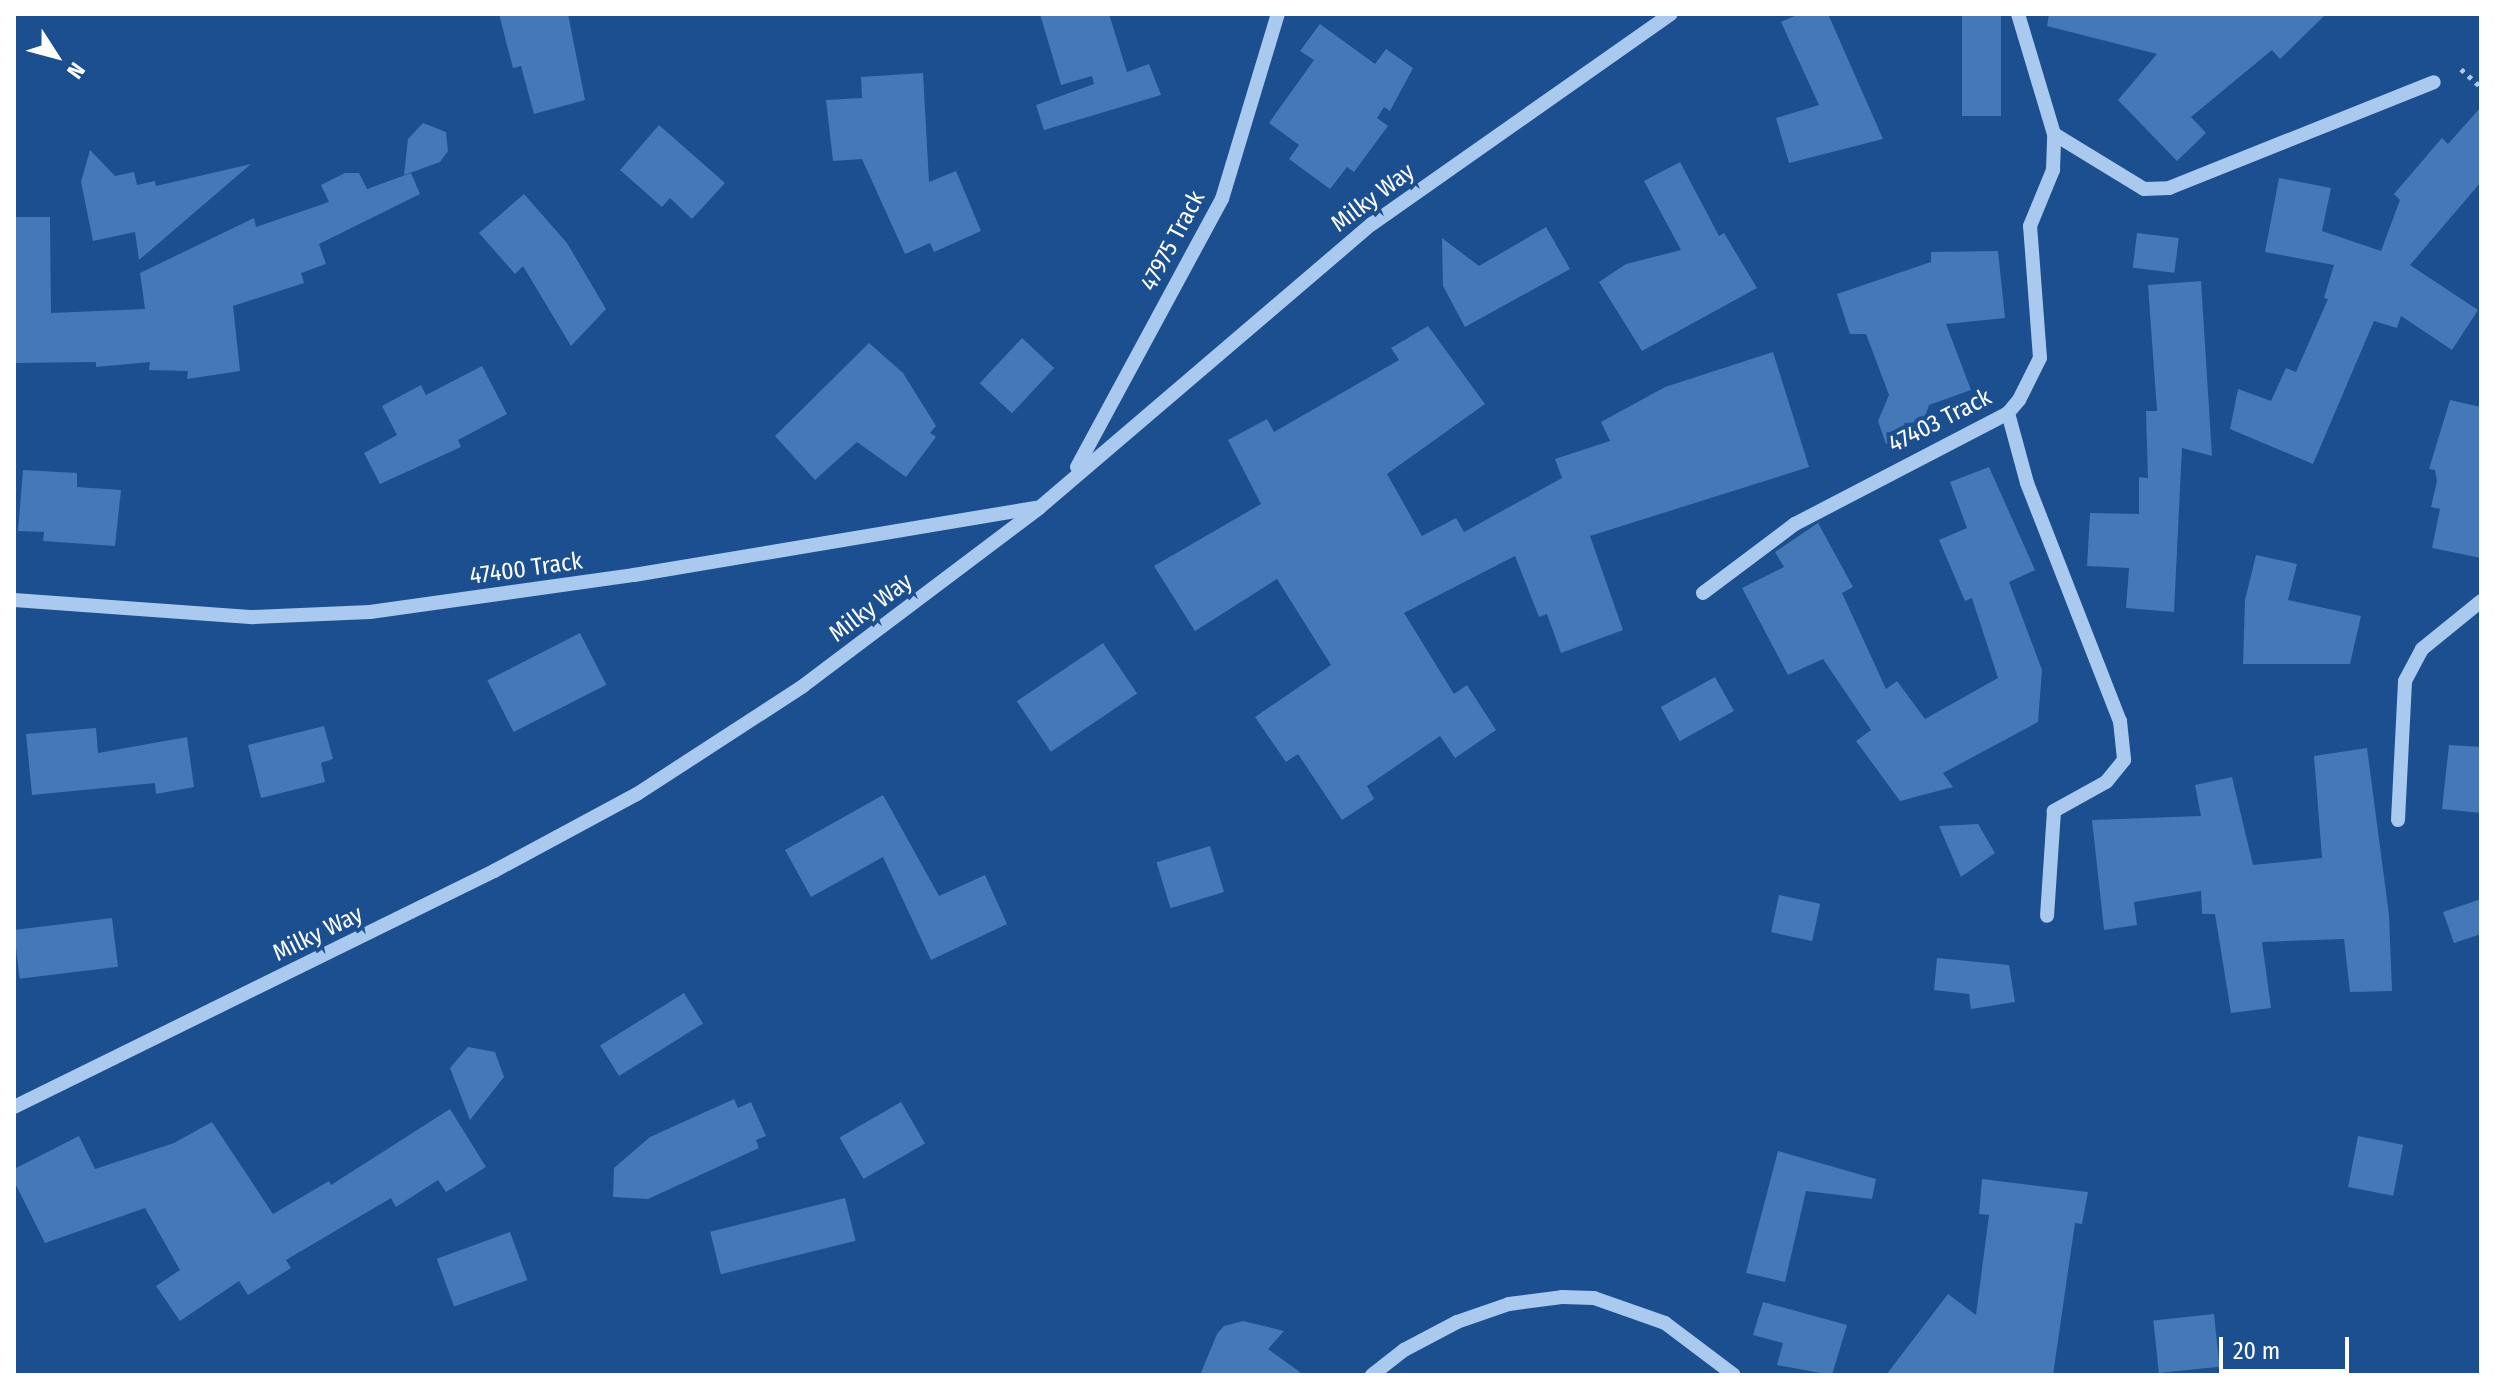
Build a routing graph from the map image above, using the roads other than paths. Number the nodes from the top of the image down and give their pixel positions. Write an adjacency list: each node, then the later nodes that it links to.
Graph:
1 (1278, 14): 7 (street, 47975 Track)
2 (1671, 14): 7 (street, Milky Way)
3 (2018, 14): 5 (street, 47403 Track)
4 (2434, 82): 5 (street)
5 (2054, 134): 6 (street, 47403 Track)
6 (2008, 413): 9 (street, 47403 Track); 13 (street)
7 (1073, 474): 8 (street, Milky Way)
8 (1039, 508): 10 (street, 47400 Track); 14 (street, Milky Way)
9 (1703, 593)
10 (14, 600)
11 (2481, 601): 12 (street)
12 (2398, 820)
13 (2047, 916)
14 (14, 1107)
15 (1372, 1375): 16 (street)
16 (1734, 1375)

